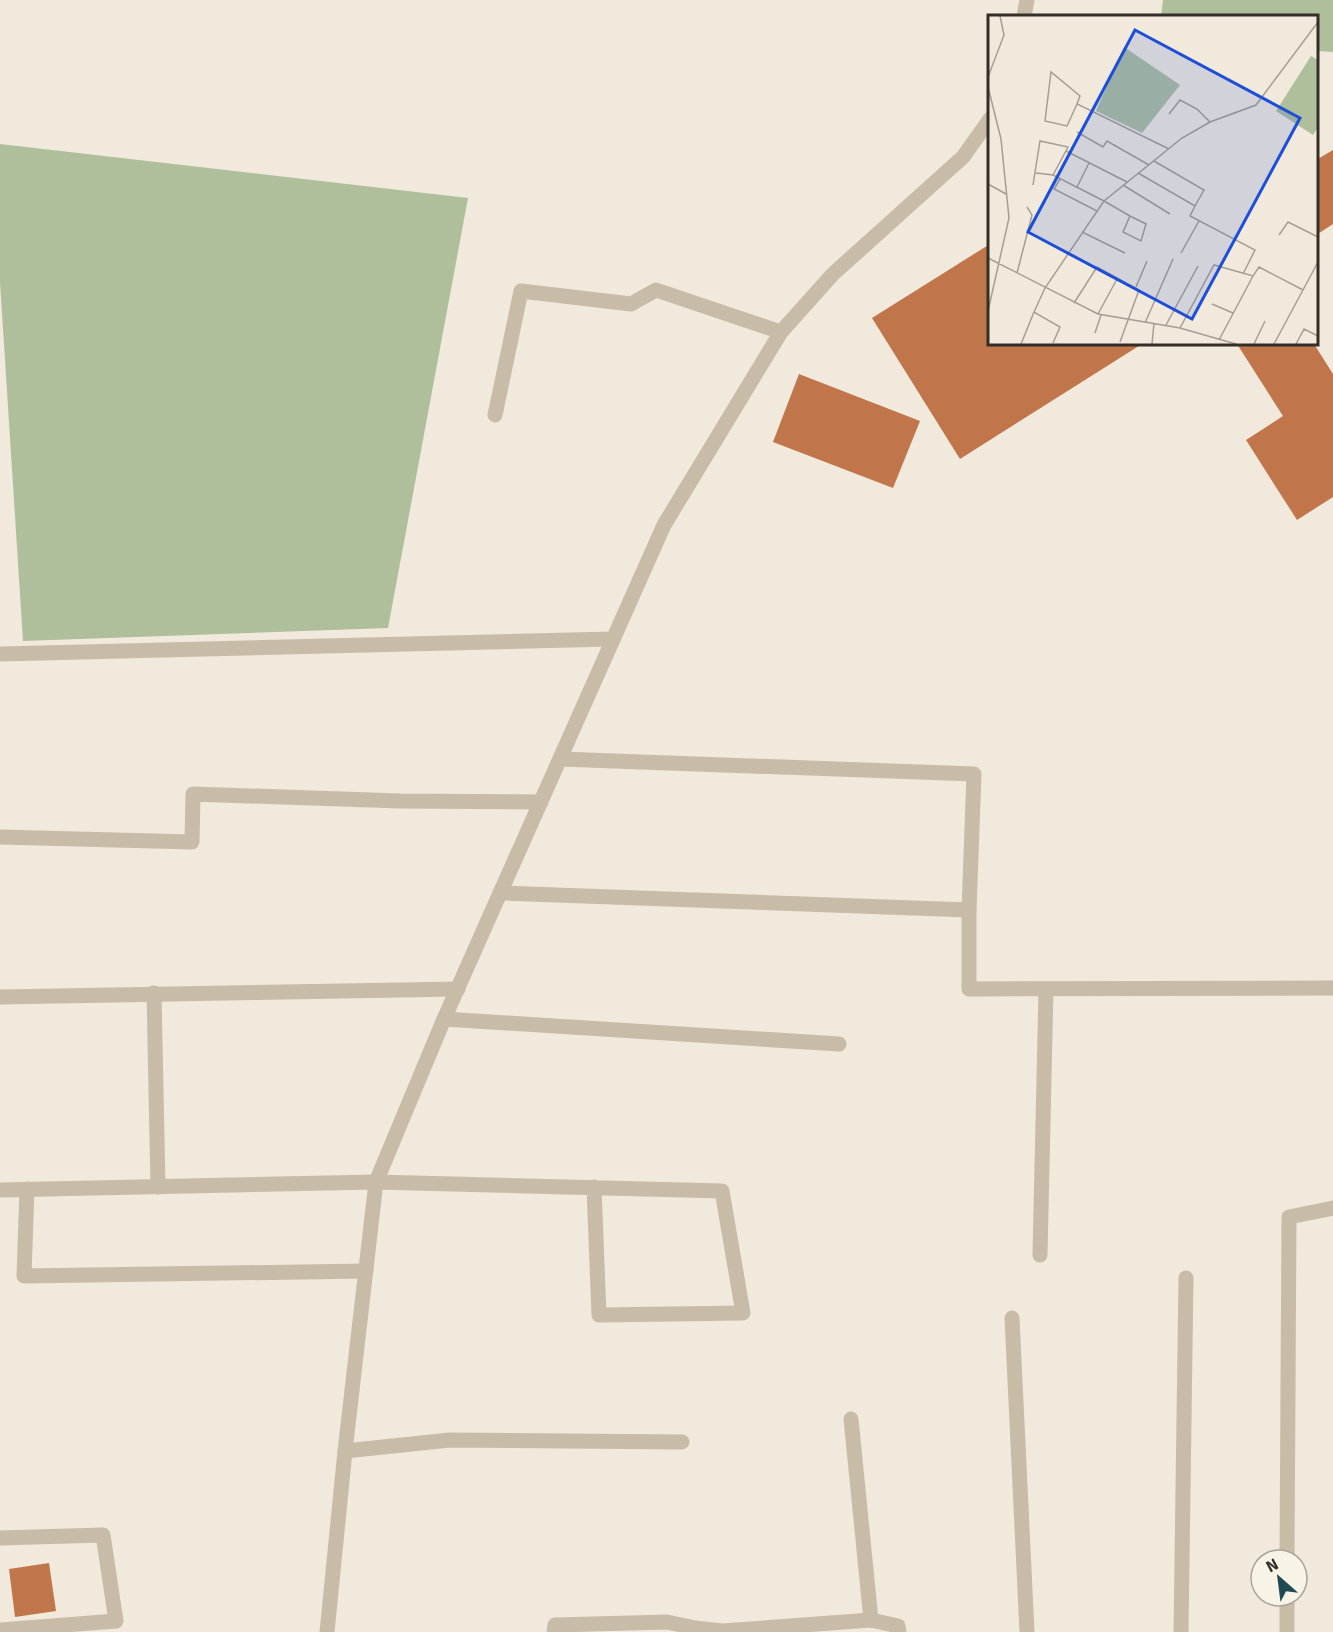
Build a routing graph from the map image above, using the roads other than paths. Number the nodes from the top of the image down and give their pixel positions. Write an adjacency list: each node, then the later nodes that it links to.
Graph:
1 (1027, 0): 2 (street)
2 (1024, 15)
3 (988, 122): 4 (street)
4 (781, 332): 5 (street); 6 (street)
5 (495, 415)
6 (613, 639): 7 (street); 8 (street)
7 (0, 654)
8 (560, 759): 9 (street); 12 (street)
9 (541, 802): 10 (street); 11 (street)
10 (0, 837)
11 (500, 892): 12 (street); 13 (street)
12 (969, 910): 15 (street)
13 (458, 988): 16 (street); 18 (street)
14 (1333, 988): 15 (street)
15 (1046, 989): 26 (street)
16 (154, 993): 17 (street); 21 (street)
17 (0, 997)
18 (444, 1019): 19 (street); 20 (street)
19 (839, 1044)
20 (376, 1182): 21 (street); 22 (street); 27 (street)
21 (158, 1186): 23 (street)
22 (594, 1187): 22 (street)
23 (27, 1189): 24 (street); 27 (street)
24 (0, 1190)
25 (1333, 1209): 34 (street)
26 (1040, 1255)
27 (366, 1271): 32 (street)
28 (1186, 1278): 43 (street)
29 (1012, 1318): 42 (street)
30 (851, 1419): 36 (street)
31 (682, 1442): 32 (street)
32 (345, 1451): 39 (street)
33 (0, 1538): 37 (street)
34 (1287, 1548)
35 (1287, 1608): 44 (street)
36 (871, 1620): 38 (street); 41 (street)
37 (0, 1630)
38 (722, 1631): 40 (street)
39 (327, 1632)
40 (554, 1632)
41 (899, 1632)
42 (1027, 1632)
43 (1181, 1632)
44 (1287, 1632)

